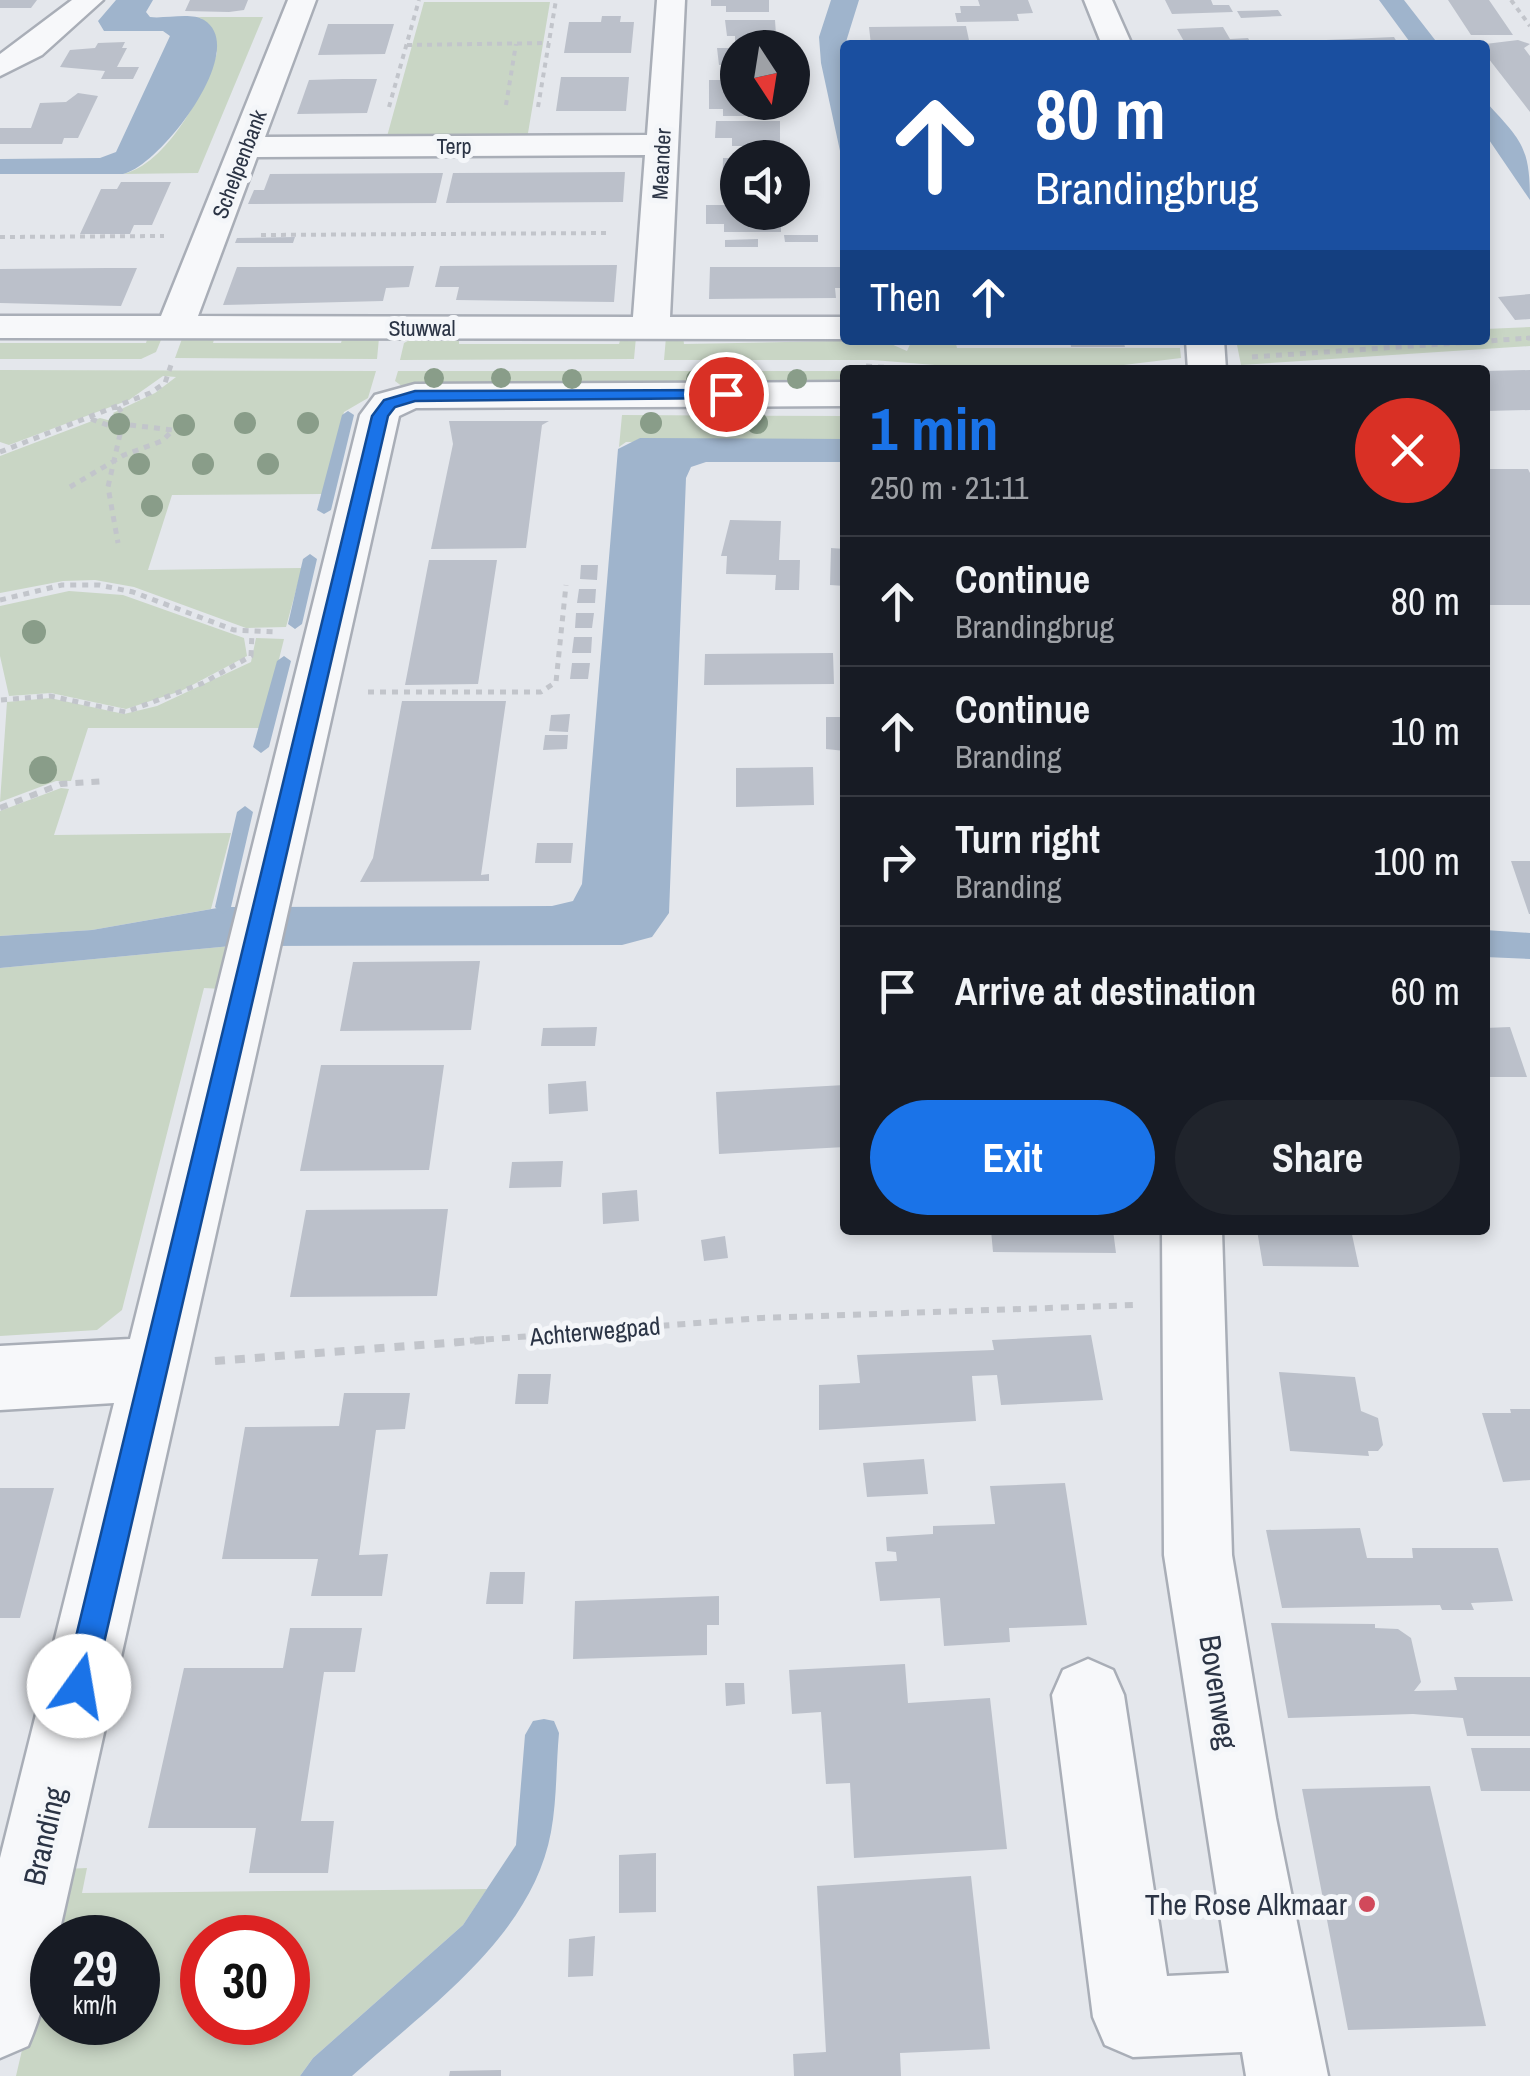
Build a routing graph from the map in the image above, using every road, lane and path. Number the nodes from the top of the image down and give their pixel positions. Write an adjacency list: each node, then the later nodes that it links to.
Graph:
1 (89, 0): 13 (street)
2 (302, 0): 18 (street, Schelpenbank)
3 (419, 0): 12 (path)
4 (556, 0): 11 (path)
5 (671, 0): 15 (street, Meander)
6 (1098, 0): 9 (street)
7 (1511, 0): 8 (path)
8 (1530, 26)
9 (1114, 40)
10 (516, 44): 11 (path); 12 (path); 14 (path)
11 (548, 44): 17 (path)
12 (407, 45): 16 (path)
13 (0, 67)
14 (505, 111)
15 (662, 145): 17 (street, Terp); 19 (street, Meander)
16 (377, 146): 17 (street, Terp); 18 (street, Terp)
17 (531, 146)
18 (245, 147): 20 (street, Schelpenbank)
19 (657, 233): 20 (path); 24 (street, Meander)
20 (211, 235): 21 (path); 23 (street, Schelpenbank)
21 (0, 236)
22 (0, 327): 23 (street, Stuwwal)
23 (175, 327): 24 (street, Stuwwal)
24 (651, 328): 25 (street, Stuwwal)
25 (840, 328)
26 (1530, 338): 27 (path)
27 (1490, 340)
28 (1417, 345): 29 (path)
29 (1206, 358)
30 (172, 364): 32 (path)
31 (840, 394): 43 (street, Branding)
32 (118, 407): 33 (path); 34 (path)
33 (90, 419): 35 (path); 36 (path)
34 (130, 424): 35 (path); 37 (path)
35 (120, 430): 37 (path)
36 (2, 449)
37 (118, 458): 38 (path); 39 (path)
38 (70, 487)
39 (118, 544)
40 (566, 585): 44 (path)
41 (0, 600): 42 (path)
42 (252, 633): 43 (path); 45 (path)
43 (328, 634): 50 (street, Branding)
44 (352, 692)
45 (0, 700)
46 (105, 781): 47 (path)
47 (0, 808)
48 (1192, 1235): 49 (street, Bovenweg)
49 (1190, 1304): 50 (path, Achterwegpad); 54 (street, Bovenweg)
50 (154, 1369): 51 (street); 53 (street, Branding)
51 (0, 1378)
52 (1088, 1694): 54 (street)
53 (0, 2018)
54 (1280, 2044)

